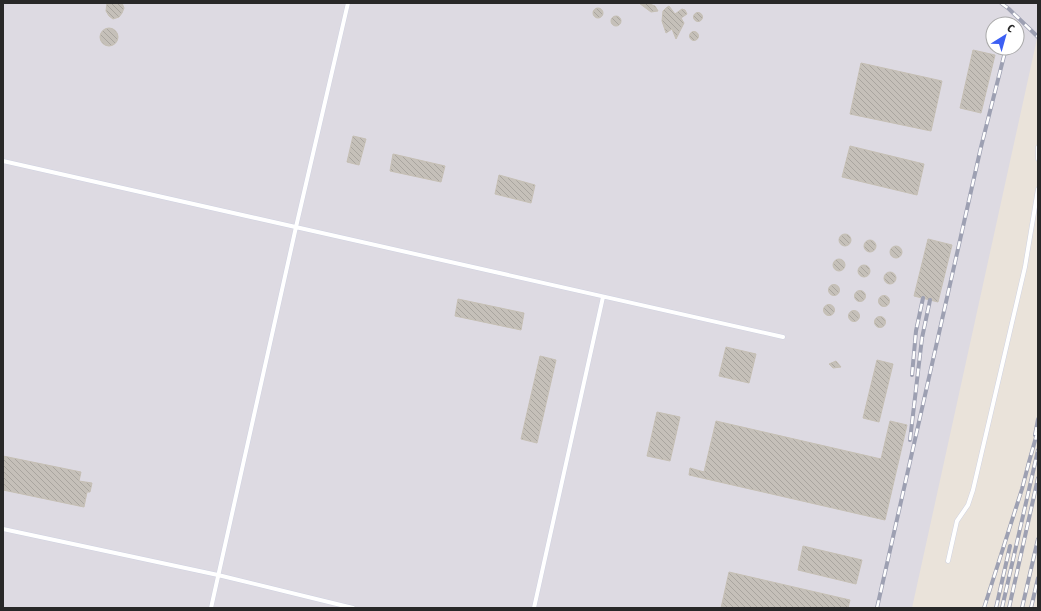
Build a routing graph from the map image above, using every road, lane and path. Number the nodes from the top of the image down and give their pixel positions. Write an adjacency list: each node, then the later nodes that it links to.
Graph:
1 (348, 3): 6 (lane)
2 (1038, 147): 3 (lane)
3 (1038, 159)
4 (3, 161): 6 (lane)
5 (1038, 188): 10 (lane)
6 (296, 227): 7 (lane); 11 (lane)
7 (603, 296): 8 (lane); 14 (lane)
8 (783, 337)
9 (3, 529): 11 (lane)
10 (948, 561)
11 (218, 575): 12 (lane); 13 (lane)
12 (211, 608)
13 (353, 608)
14 (534, 608)

